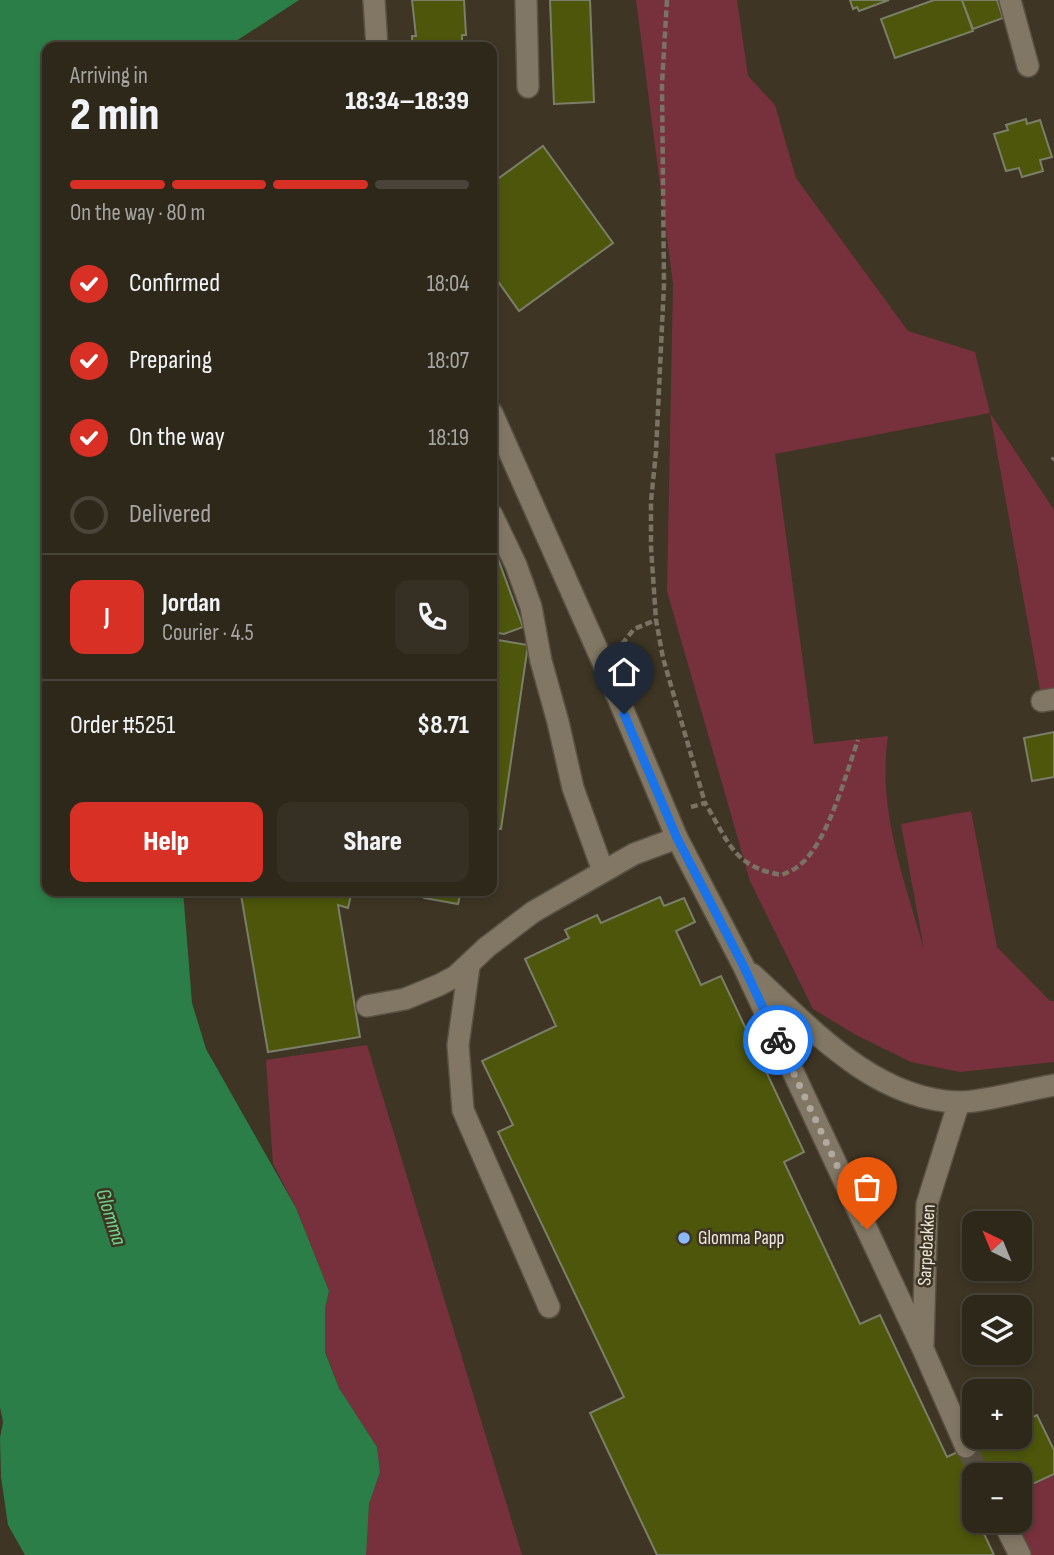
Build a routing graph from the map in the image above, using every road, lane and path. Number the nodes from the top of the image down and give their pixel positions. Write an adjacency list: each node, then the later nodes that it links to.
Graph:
1 (374, 0): 5 (street)
2 (526, 0): 7 (street)
3 (667, 0): 10 (path)
4 (1010, 0): 6 (street)
5 (377, 42)
6 (1028, 66)
7 (528, 88)
8 (497, 425): 11 (street)
9 (497, 525): 16 (street)
10 (656, 620): 11 (path); 13 (path)
11 (605, 667): 14 (street)
12 (858, 740): 13 (path)
13 (705, 803): 14 (path)
14 (667, 814): 15 (street)
15 (677, 838): 16 (street); 18 (street)
16 (603, 871): 17 (street)
17 (469, 965): 19 (street); 22 (street)
18 (743, 965): 21 (street); 23 (street)
19 (367, 1006)
20 (1054, 1085): 21 (street)
21 (959, 1102): 23 (street, Sarpebakken)
22 (549, 1307)
23 (923, 1349): 24 (street)
24 (962, 1438)
25 (1009, 1533): 26 (street)
26 (1020, 1555)

